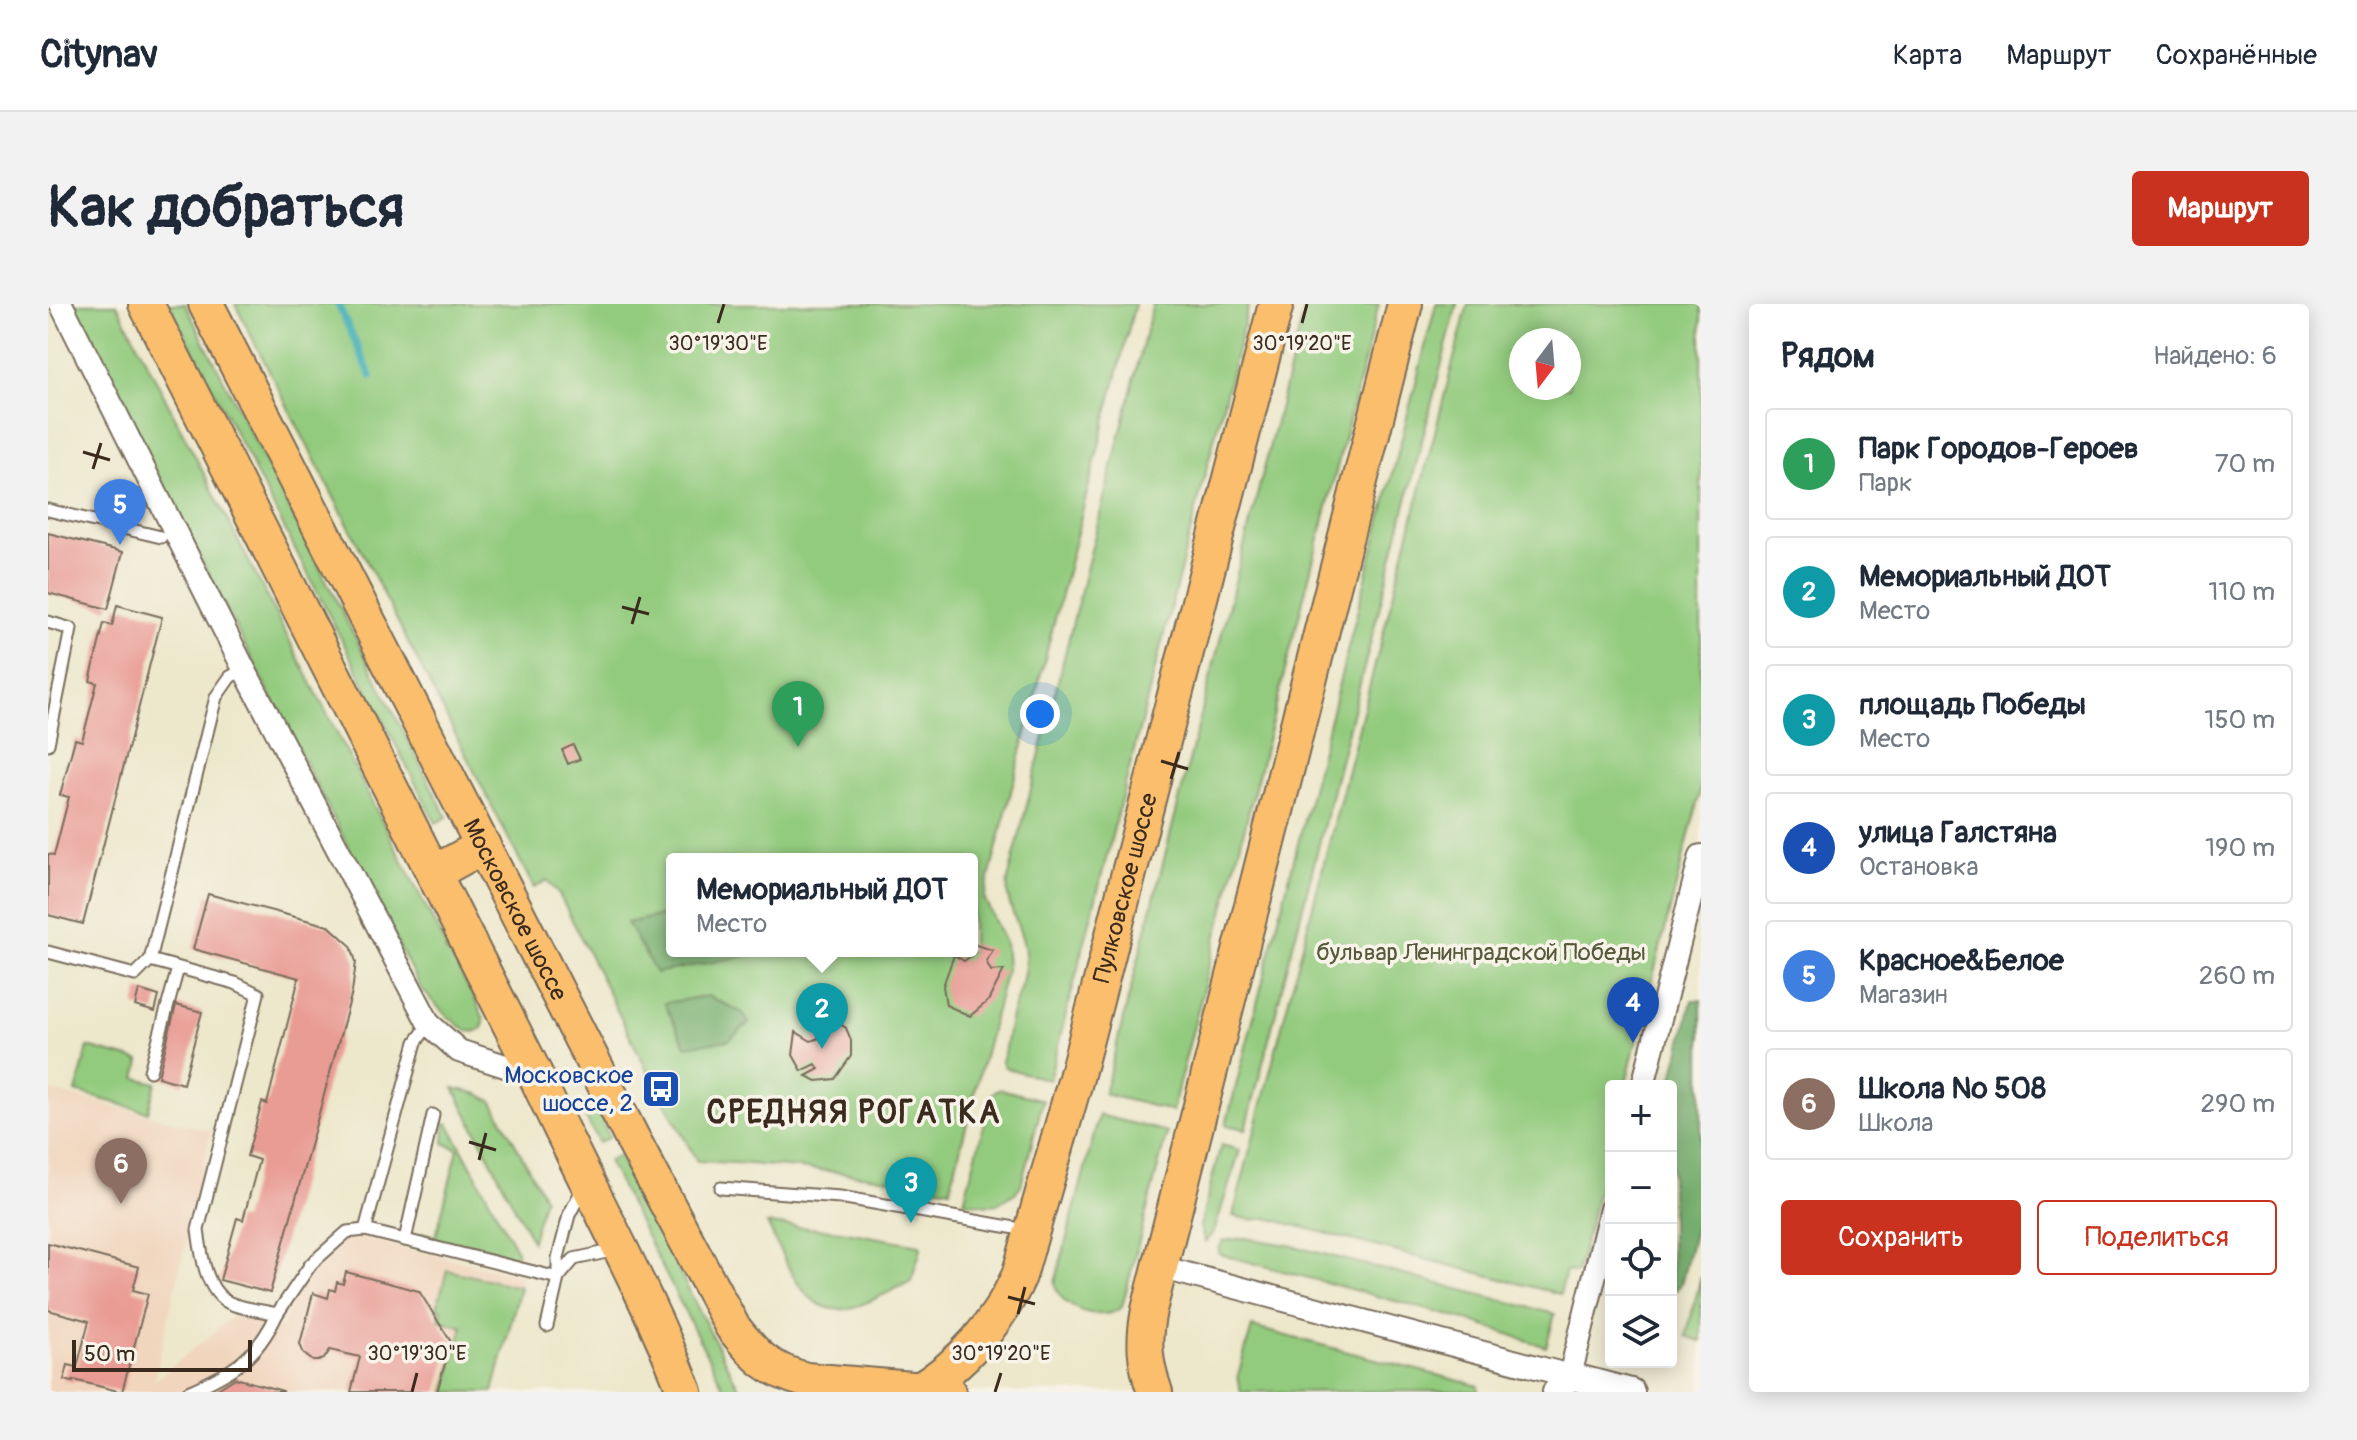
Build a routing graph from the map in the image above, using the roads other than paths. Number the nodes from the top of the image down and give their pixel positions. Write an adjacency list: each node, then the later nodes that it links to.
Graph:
1 (146, 304): 13 (main road)
2 (206, 304): 11 (main road, Московское шоссе)
3 (1276, 304): 26 (main road, Пулковское шоссе)
4 (1405, 304): 29 (main road)
5 (57, 308): 9 (street)
6 (48, 510): 7 (lane)
7 (161, 537)
8 (48, 622): 10 (lane)
9 (244, 669): 15 (lane); 17 (street)
10 (48, 744)
11 (483, 846): 13 (main road); 34 (main road, Московское шоссе)
12 (1701, 856): 20 (street)
13 (434, 873): 19 (main road)
14 (48, 952): 15 (lane)
15 (150, 960): 16 (lane)
16 (178, 968): 18 (lane); 31 (lane)
17 (429, 1024): 19 (street); 25 (lane)
18 (150, 1071)
19 (536, 1076): 22 (main road)
20 (1645, 1080)
21 (433, 1115): 27 (lane)
22 (586, 1182): 28 (main road); 30 (lane)
23 (721, 1188): 26 (lane)
24 (1607, 1224): 33 (street)
25 (365, 1230): 27 (lane); 31 (lane)
26 (1032, 1231): 34 (main road, Пулковское шоссе)
27 (405, 1240): 30 (lane)
28 (620, 1249): 30 (lane); 36 (main road)
29 (1160, 1267): 33 (street); 37 (main road)
30 (558, 1278): 32 (lane)
31 (277, 1314): 35 (lane)
32 (547, 1326)
33 (1564, 1387): 38 (street)
34 (928, 1391)
35 (188, 1392)
36 (685, 1392)
37 (1155, 1392)
38 (1631, 1392)

